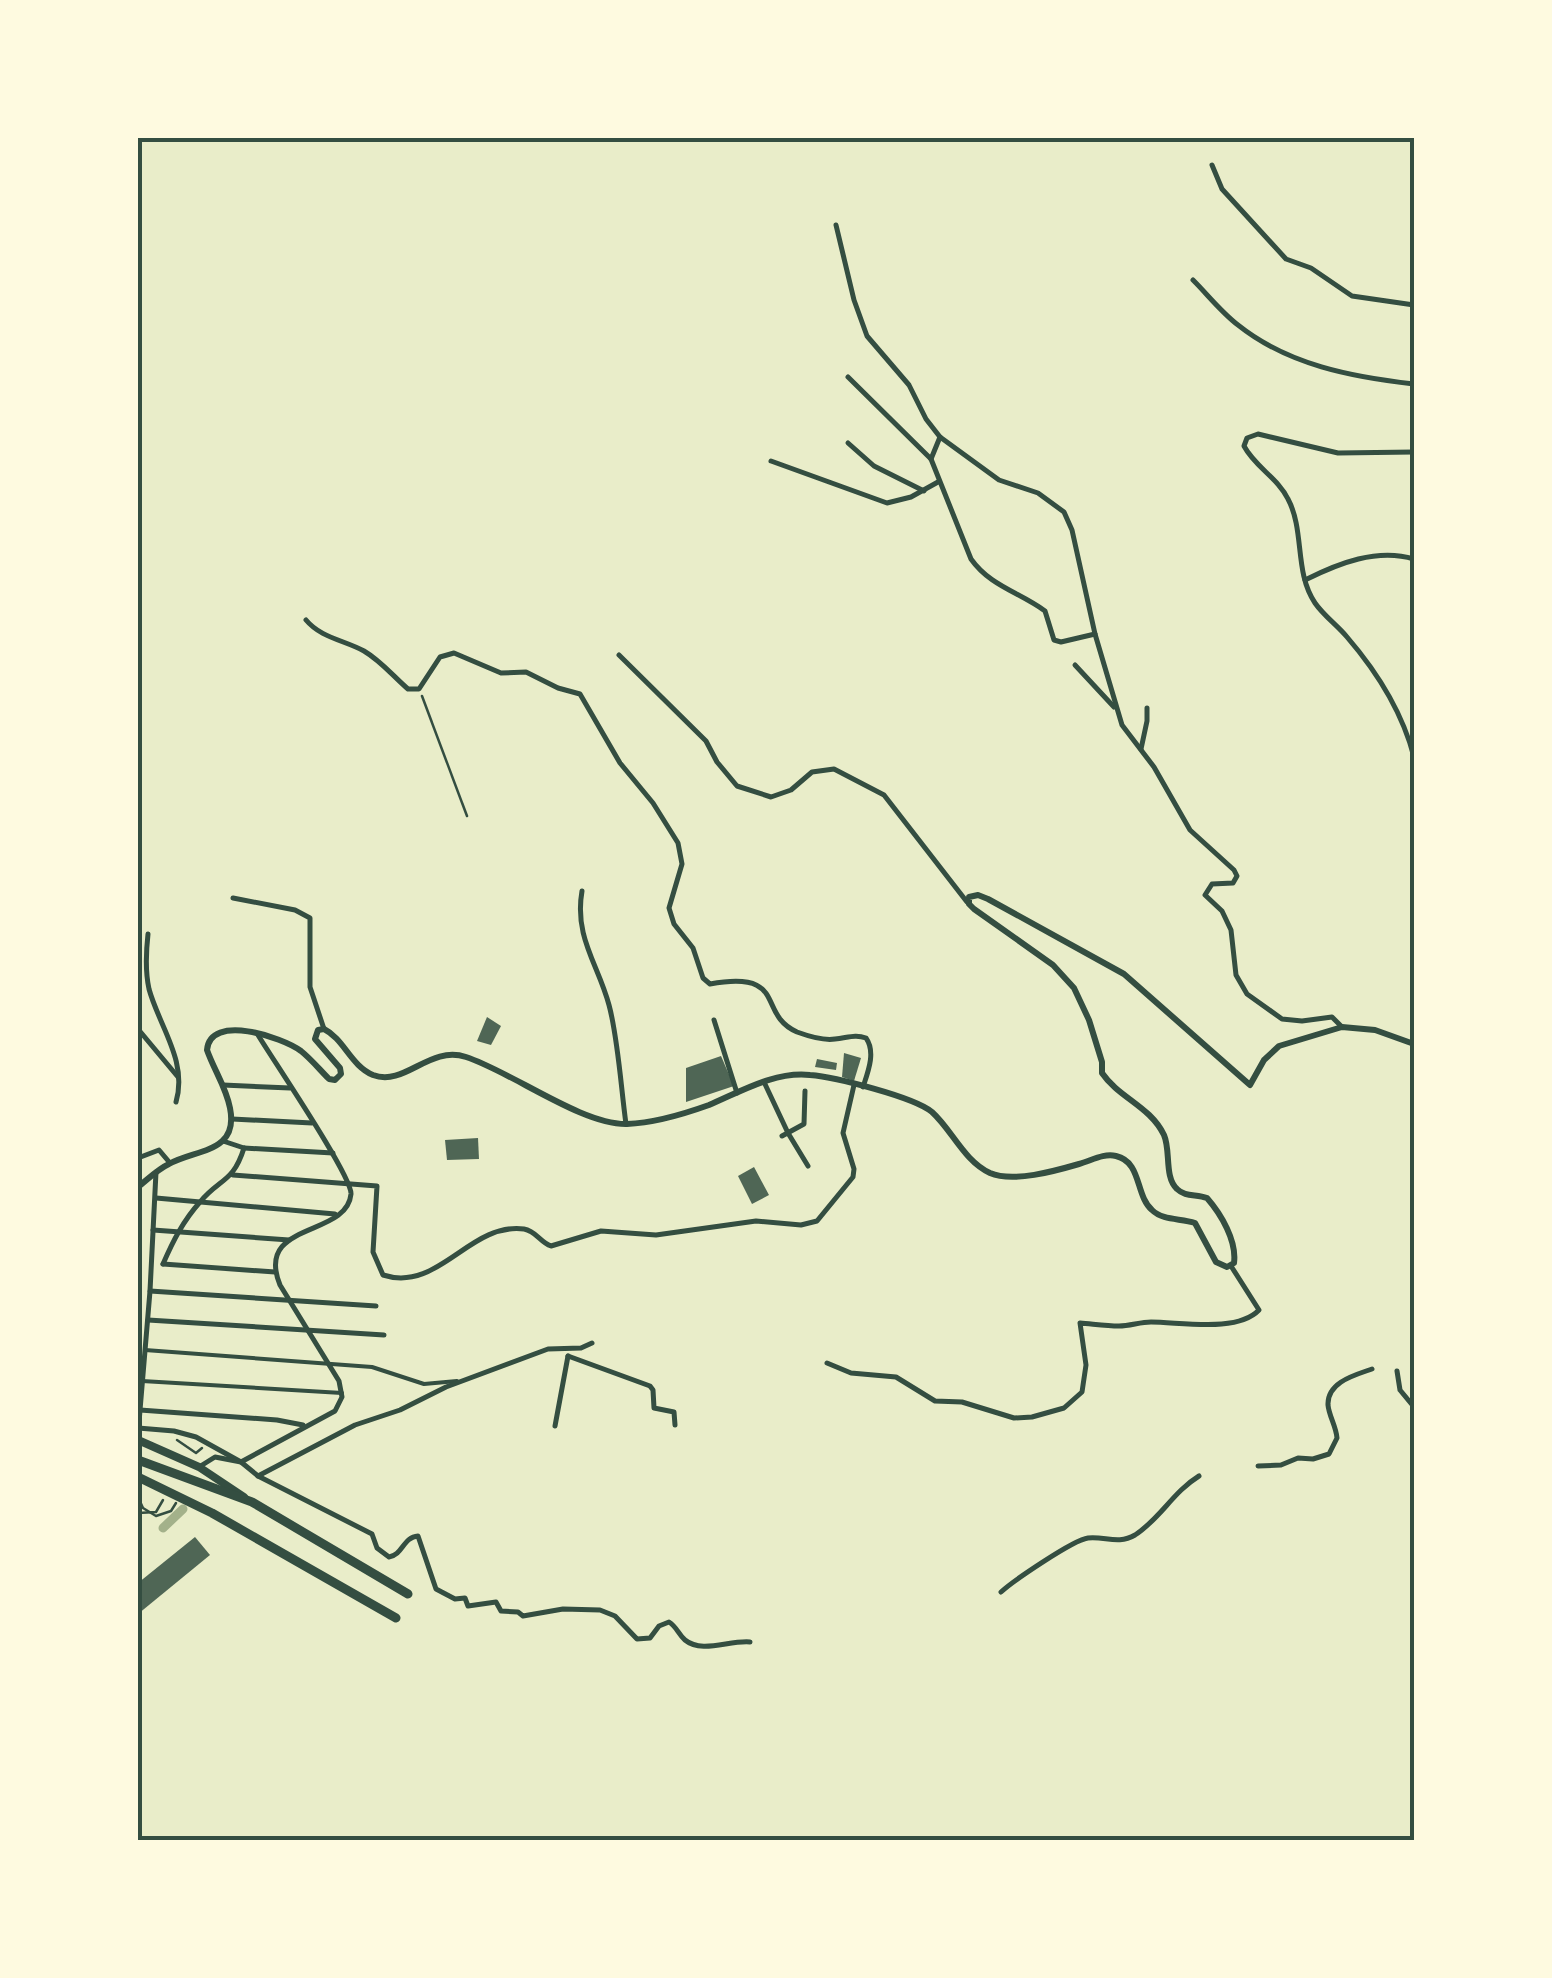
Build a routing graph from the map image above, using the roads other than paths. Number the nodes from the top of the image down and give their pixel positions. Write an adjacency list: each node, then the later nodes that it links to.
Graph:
1 (1212, 164): 4 (street)
2 (836, 225): 7 (street)
3 (1194, 280): 6 (street)
4 (1414, 305)
5 (848, 377): 11 (street)
6 (1414, 384)
7 (940, 437): 11 (street); 17 (street)
8 (848, 443): 13 (street)
9 (1414, 452): 15 (street)
10 (771, 460): 13 (street)
11 (931, 460): 12 (street)
12 (938, 482): 13 (street); 17 (street)
13 (924, 491)
14 (1414, 560): 15 (street)
15 (1305, 580): 23 (street)
16 (306, 620): 37 (street)
17 (1094, 634): 21 (street)
18 (620, 655): 26 (street)
19 (1075, 665): 21 (street)
20 (1147, 708): 22 (street)
21 (1116, 710): 22 (street)
22 (1141, 749): 29 (street)
23 (1414, 756)
24 (582, 890): 44 (street)
25 (233, 898): 30 (street)
26 (969, 904): 29 (street); 64 (street)
27 (148, 934): 34 (street)
28 (714, 1020): 40 (street)
29 (1342, 1027): 33 (street)
30 (324, 1029): 32 (street); 44 (street)
31 (138, 1030): 34 (street)
32 (258, 1035): 36 (street); 38 (street)
33 (1414, 1044)
34 (179, 1078): 41 (street)
35 (764, 1082): 37 (street); 40 (street); 45 (street)
36 (223, 1085): 38 (street); 42 (street)
37 (858, 1086): 54 (street); 64 (street)
38 (290, 1088): 43 (street)
39 (805, 1091): 45 (street)
40 (737, 1093): 44 (street)
41 (176, 1102)
42 (232, 1119): 43 (street); 46 (street)
43 (312, 1123): 48 (street)
44 (626, 1124)
45 (785, 1135): 51 (street)
46 (224, 1140): 47 (street); 50 (street)
47 (244, 1148): 48 (street); 53 (street)
48 (333, 1154): 54 (street)
49 (138, 1158): 50 (street)
50 (170, 1163): 52 (street)
51 (808, 1166)
52 (156, 1172): 55 (street); 56 (street)
53 (233, 1174): 54 (street); 57 (street)
54 (350, 1184): 58 (street)
55 (138, 1187)
56 (156, 1198): 57 (street); 59 (street)
57 (200, 1202): 58 (street); 60 (street)
58 (338, 1215): 61 (street)
59 (153, 1230): 60 (street); 62 (street)
60 (178, 1231): 61 (street); 63 (street)
61 (289, 1240): 65 (street)
62 (152, 1263): 63 (street); 66 (street)
63 (163, 1264): 65 (street)
64 (1231, 1266): 76 (street)
65 (275, 1272): 67 (street)
66 (150, 1290): 67 (street); 69 (street)
67 (288, 1300): 68 (street); 70 (street)
68 (376, 1306)
69 (148, 1320): 70 (street); 73 (street)
70 (308, 1332): 71 (street); 75 (street)
71 (384, 1335)
72 (592, 1343): 74 (street)
73 (145, 1350): 75 (street); 80 (street)
74 (569, 1352): 79 (street); 85 (street); 86 (street)
75 (328, 1363): 79 (street); 81 (street)
76 (827, 1363)
77 (1372, 1370): 90 (street)
78 (1397, 1370): 82 (street)
79 (466, 1380): 92 (street)
80 (142, 1381): 81 (street); 83 (street)
81 (342, 1393): 84 (street)
82 (1414, 1407)
83 (140, 1410): 84 (street); 87 (street)
84 (306, 1425): 89 (street)
85 (675, 1425)
86 (556, 1426)
87 (138, 1434): 89 (street); 91 (main road)
88 (138, 1460): 95 (highway)
89 (242, 1462): 91 (street); 92 (street)
90 (1258, 1466)
91 (199, 1467): 95 (main road)
92 (258, 1476): 99 (street)
93 (1198, 1476): 96 (street)
94 (138, 1478): 98 (highway)
95 (252, 1502): 97 (highway)
96 (1001, 1592)
97 (408, 1594)
98 (396, 1618)
99 (750, 1642)

